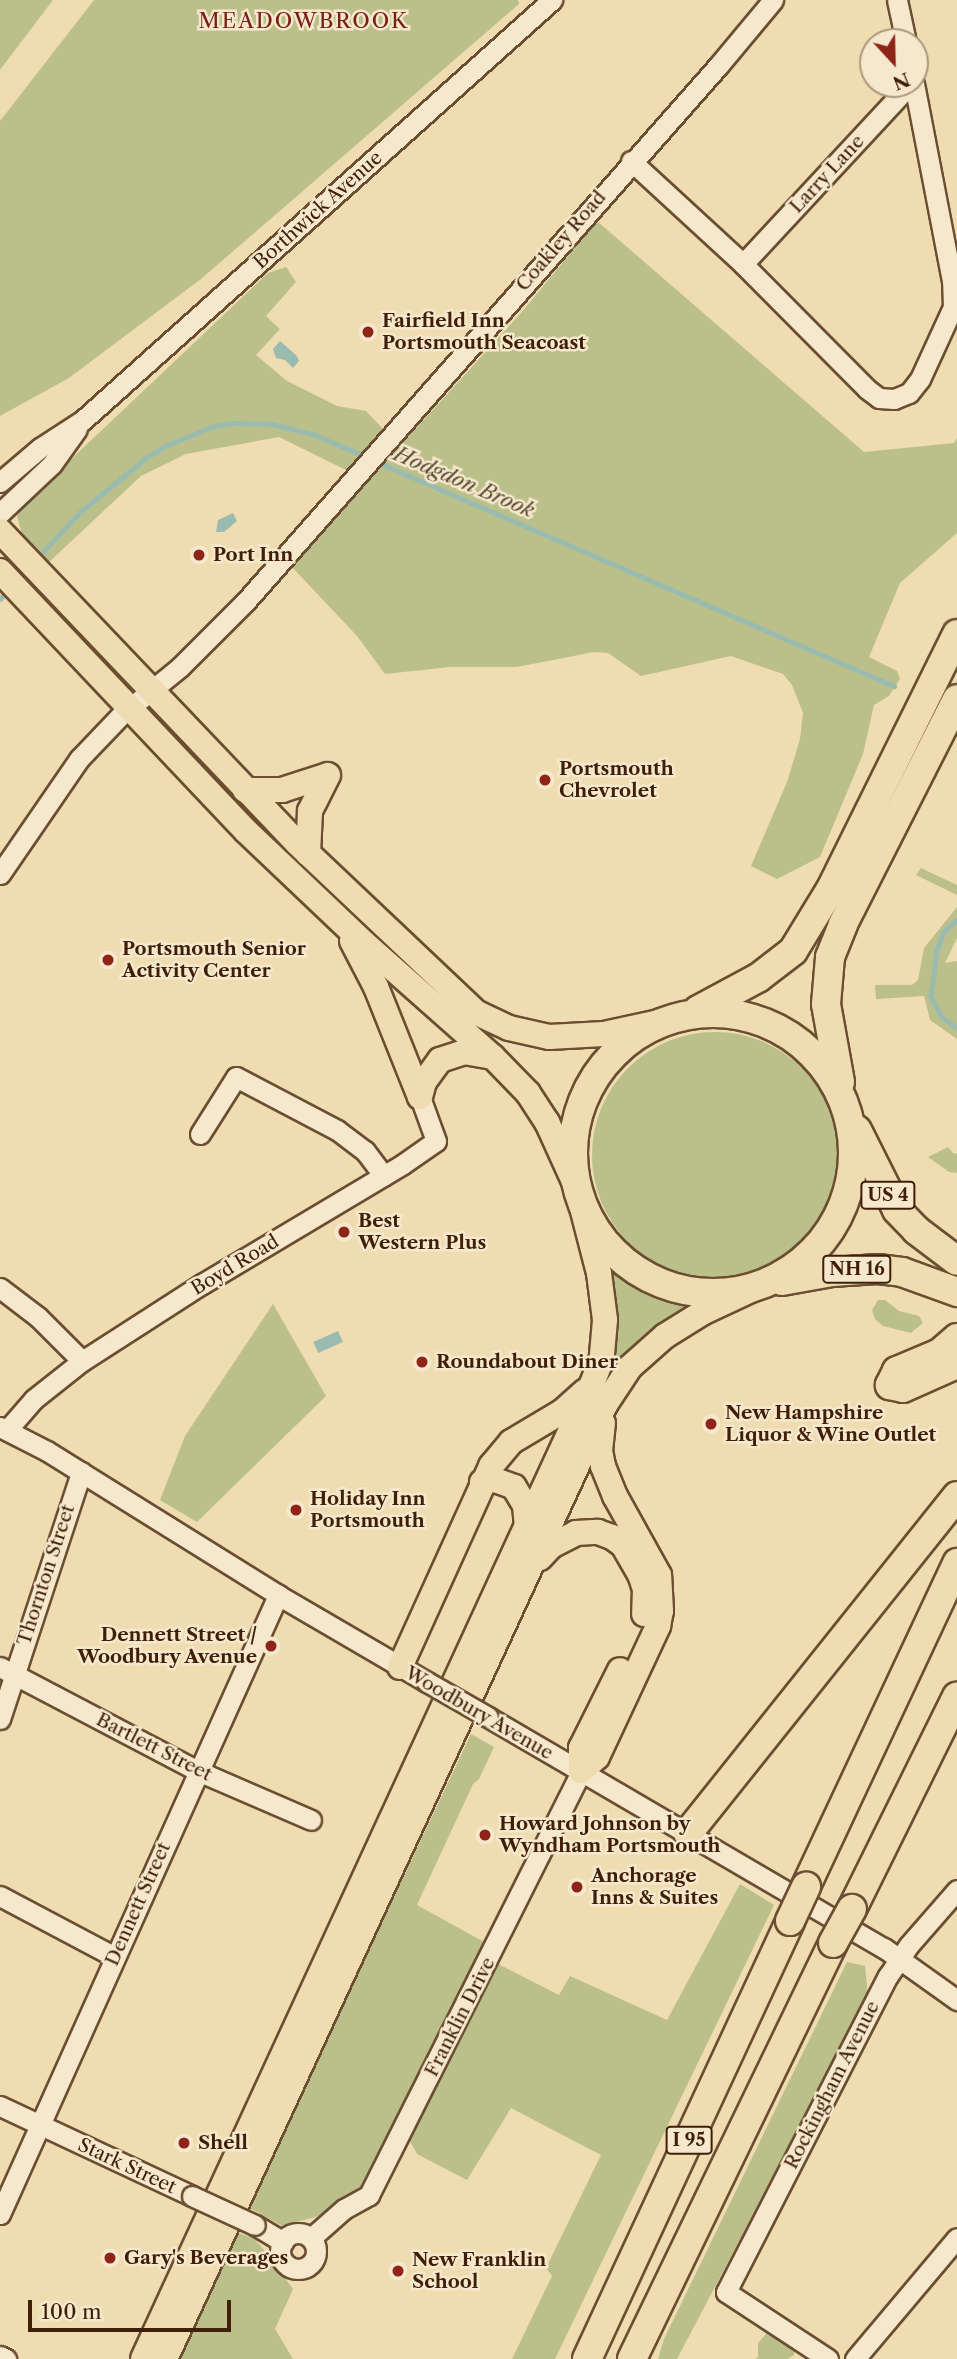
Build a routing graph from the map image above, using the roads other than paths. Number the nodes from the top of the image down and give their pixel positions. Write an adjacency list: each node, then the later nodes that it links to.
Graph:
1 (552, 0): 9 (street, Borthwick Avenue)
2 (773, 0): 7 (street, Coakley Road)
3 (897, 0): 4 (street)
4 (903, 28)
5 (899, 98): 8 (street, Larry Lane)
6 (915, 98): 8 (street)
7 (631, 161): 8 (street); 15 (street, Coakley Road)
8 (743, 264)
9 (83, 420): 10 (street, Borthwick Avenue); 11 (street, Borthwick Avenue)
10 (0, 482)
11 (0, 513)
12 (0, 531): 15 (main road)
13 (0, 571): 17 (main road)
14 (957, 634): 22 (highway)
15 (152, 694): 17 (street, Coakley Road); 18 (main road)
16 (957, 699): 25 (highway)
17 (130, 708): 20 (street, Coakley Road); 21 (main road)
18 (245, 790): 19 (main road); 19 (main road)
19 (308, 854): 22 (main road)
20 (0, 874)
21 (332, 912): 23 (main road); 24 (main road)
22 (676, 1018): 25 (highway); 28 (highway)
23 (493, 1057): 24 (main road); 28 (main road)
24 (420, 1097): 27 (street, Boyd Road)
25 (846, 1108): 29 (highway, US 4); 31 (highway)
26 (200, 1135): 27 (street)
27 (384, 1176): 35 (street, Boyd Road)
28 (577, 1188): 31 (highway); 37 (main road)
29 (957, 1261)
30 (0, 1287): 35 (street)
31 (755, 1289): 32 (highway, NH 16); 37 (main road)
32 (949, 1289): 33 (highway)
33 (957, 1309)
34 (957, 1338): 36 (highway)
35 (82, 1361): 38 (street, Boyd Road)
36 (957, 1364)
37 (599, 1395): 40 (main road); 42 (main road); 44 (main road); 51 (main road)
38 (4, 1428): 39 (street, Woodbury Avenue)
39 (80, 1472): 45 (street, Woodbury Avenue); 47 (street, Thornton Street)
40 (482, 1482): 42 (main road); 46 (main road)
41 (957, 1496): 53 (highway)
42 (527, 1527): 68 (main road)
43 (957, 1563): 70 (highway, I 95, bridge)
44 (523, 1582): 51 (main road); 69 (main road)
45 (278, 1595): 46 (street, Woodbury Avenue); 50 (street, Dennett Street)
46 (400, 1667): 51 (street, Woodbury Avenue, bridge)
47 (7, 1670): 49 (street, Thornton Street); 50 (street, Bartlett Street)
48 (957, 1697): 71 (highway, I 95, bridge)
49 (0, 1719)
50 (198, 1770): 52 (street, Bartlett Street); 56 (street, Dennett Street)
51 (581, 1771): 53 (street, Woodbury Avenue); 62 (street, Franklin Drive)
52 (311, 1820)
53 (688, 1833): 57 (street, Woodbury Avenue)
54 (957, 1890): 57 (street, Rockingham Avenue)
55 (0, 1896): 56 (street)
56 (115, 1957): 60 (street, Dennett Street)
57 (900, 1958): 58 (street, Woodbury Avenue); 72 (street, Rockingham Avenue)
58 (957, 2000)
59 (0, 2106): 60 (street, Stark Street)
60 (40, 2126): 61 (street, Dennett Street); 64 (street, Stark Street, bridge)
61 (0, 2214)
62 (311, 2238): 64 (street); 64 (street)
63 (957, 2238): 66 (street)
64 (283, 2242)
65 (0, 2356): 67 (street)
66 (857, 2358)
67 (6, 2359)
68 (143, 2359)
69 (165, 2359)
70 (587, 2359)
71 (632, 2359)
72 (828, 2359)

